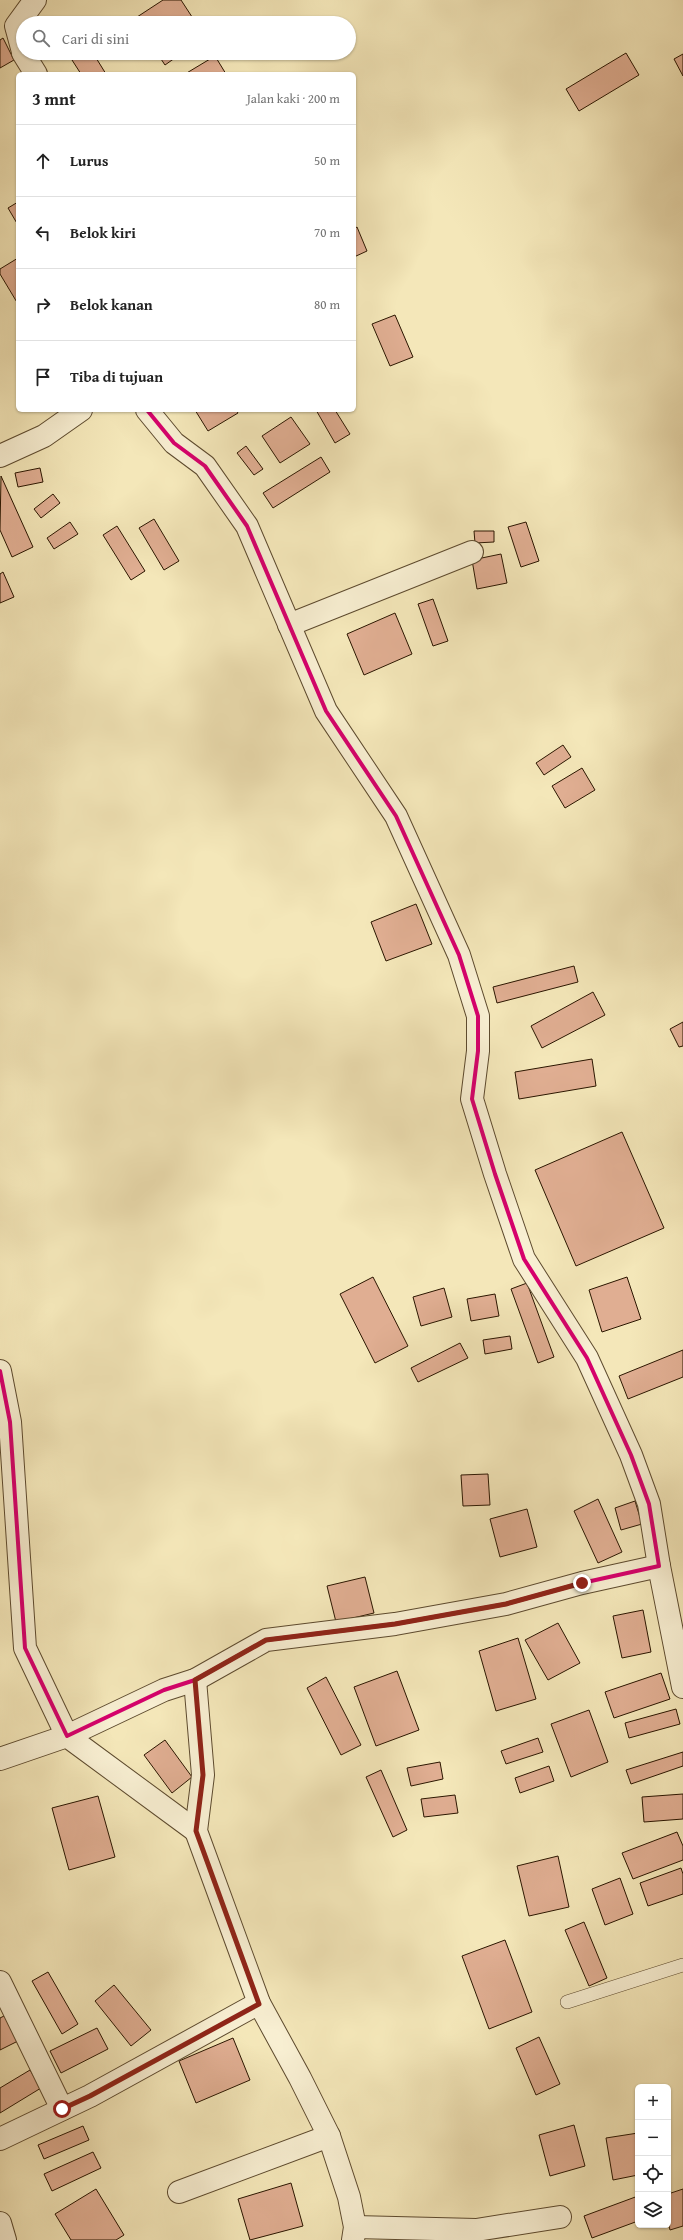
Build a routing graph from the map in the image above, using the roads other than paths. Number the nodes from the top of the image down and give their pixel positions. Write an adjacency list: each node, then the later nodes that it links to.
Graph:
1 (35, 0): 2 (street)
2 (23, 16)
3 (27, 60): 4 (street)
4 (35, 72)
5 (78, 412): 7 (street)
6 (149, 412): 9 (street)
7 (0, 456)
8 (472, 552): 9 (street)
9 (289, 624): 11 (street)
10 (0, 1371): 14 (street)
11 (659, 1566): 12 (street); 13 (street)
12 (195, 1680): 14 (street); 16 (street)
13 (683, 1687)
14 (67, 1736): 15 (street); 16 (street)
15 (0, 1759)
16 (196, 1831): 20 (street)
17 (683, 1965): 19 (lane)
18 (0, 1982): 21 (street)
19 (567, 2002)
20 (259, 2004): 21 (street); 22 (street)
21 (62, 2109): 23 (street)
22 (328, 2136): 24 (street); 27 (street)
23 (0, 2139)
24 (179, 2192)
25 (560, 2217): 27 (street)
26 (0, 2223): 28 (street)
27 (354, 2234)
28 (5, 2240)

